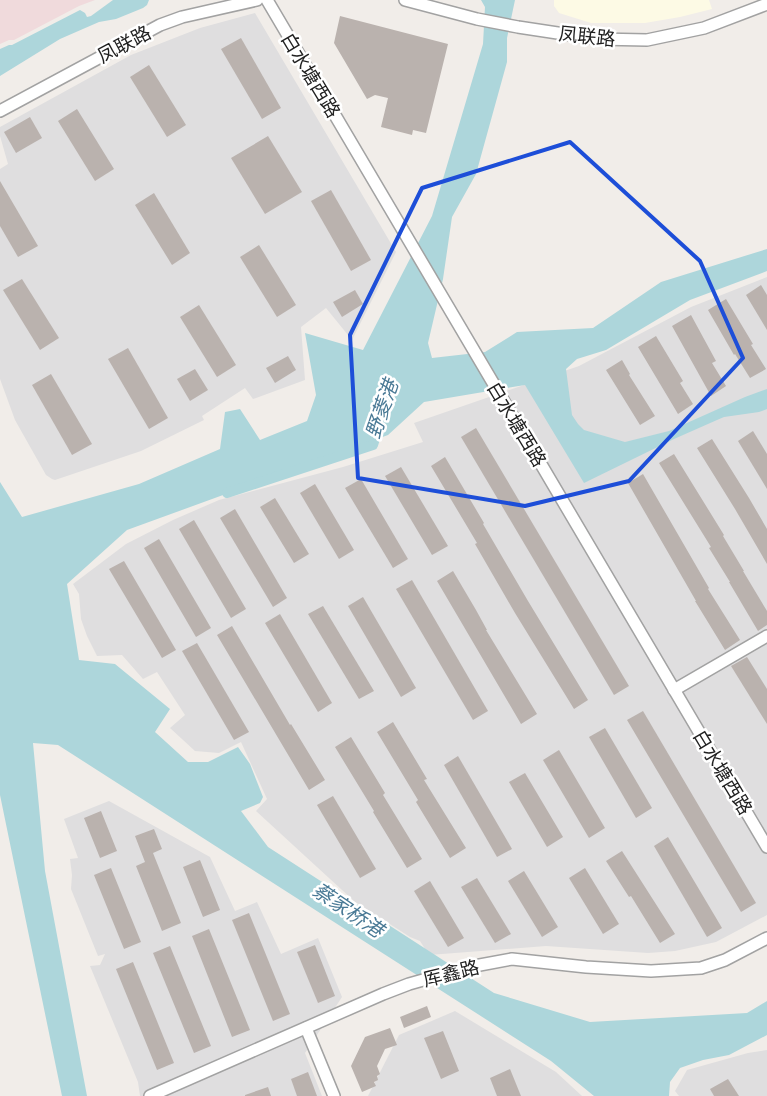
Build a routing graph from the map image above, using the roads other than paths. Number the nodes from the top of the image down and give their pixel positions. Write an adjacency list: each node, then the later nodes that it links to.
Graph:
1 (257, 0): 5 (street, 凤联路)
2 (267, 0): 7 (street, 白水塘西路)
3 (406, 0): 4 (street, 凤联路)
4 (767, 4)
5 (0, 111)
6 (767, 636): 7 (street)
7 (674, 690): 8 (street, 白水塘西路)
8 (767, 847)
9 (767, 938): 10 (street, 厍鑫路)
10 (306, 1028): 11 (street, 厍鑫路); 12 (street)
11 (150, 1096)
12 (334, 1096)

